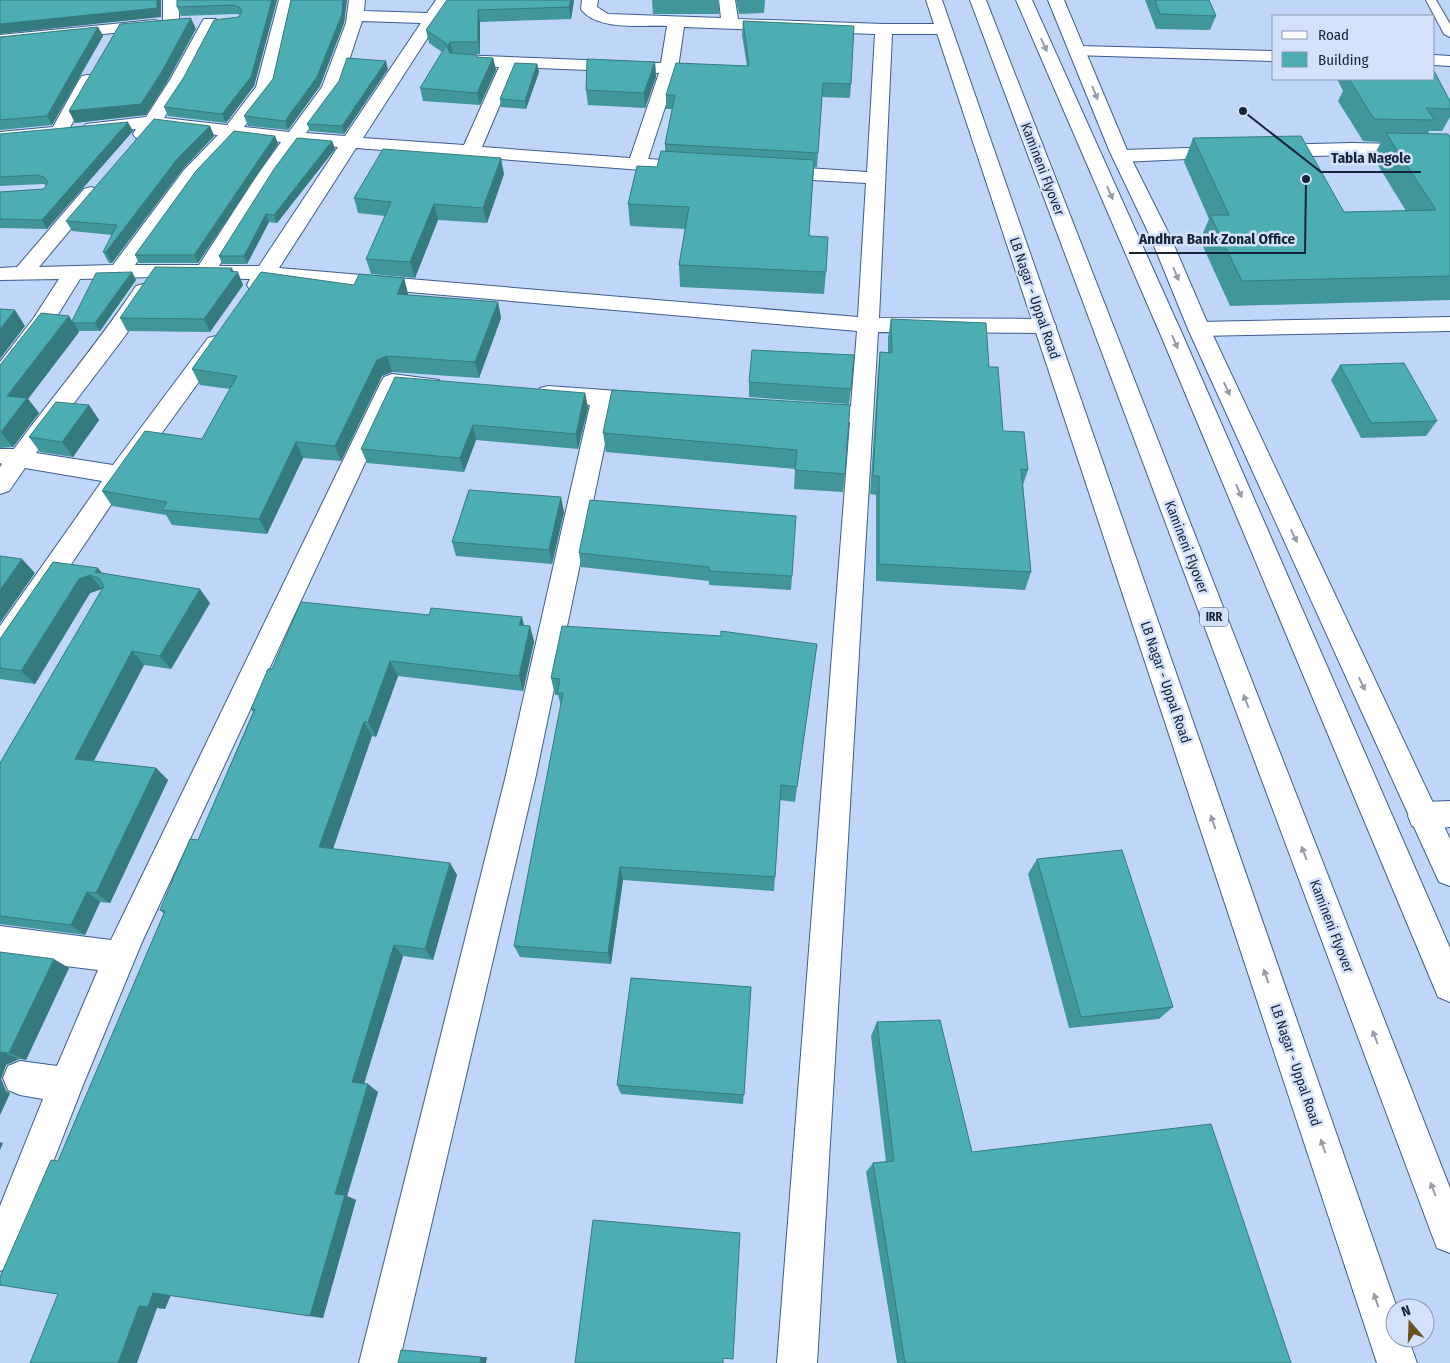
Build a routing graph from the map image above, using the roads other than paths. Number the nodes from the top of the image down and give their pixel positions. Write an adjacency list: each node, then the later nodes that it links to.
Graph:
1 (172, 0): 13 (main road)
2 (287, 0): 31 (main road)
3 (590, 0): 12 (main road)
4 (727, 0): 14 (main road)
5 (934, 0): 17 (main road, LB Nagar - Uppal Road)
6 (978, 0): 75 (main road, Kamineni Flyover / IRR, one-way to 6)
7 (1024, 0): 72 (main road, one-way to 72)
8 (1056, 0): 21 (main road)
9 (1431, 0): 18 (lane)
10 (356, 8): 11 (main road); 33 (main road)
11 (438, 9): 34 (main road)
12 (676, 22): 14 (main road); 28 (main road)
13 (171, 23): 15 (main road); 29 (main road)
14 (730, 24): 16 (main road)
15 (118, 28): 19 (main road); 20 (main road)
16 (884, 29): 17 (main road); 42 (main road)
17 (944, 29): 54 (main road, LB Nagar - Uppal Road)
18 (1450, 34)
19 (0, 40)
20 (108, 46)
21 (1078, 51): 22 (main road); 38 (main road, one-way to 38)
22 (1272, 56)
23 (459, 60): 27 (main road)
24 (1435, 60): 25 (main road)
25 (1450, 61)
26 (98, 63): 30 (main road)
27 (509, 63): 28 (main road); 36 (main road)
28 (669, 68): 39 (main road)
29 (153, 122): 30 (main road); 31 (main road); 35 (main road)
30 (59, 132): 32 (main road)
31 (231, 132): 33 (main road); 45 (main road)
32 (0, 137)
33 (294, 138): 34 (main road); 46 (main road)
34 (351, 142): 36 (main road); 50 (main road)
35 (128, 151)
36 (471, 151): 39 (main road)
37 (1450, 151): 38 (main road)
38 (1121, 156): 56 (main road, one-way to 56)
39 (637, 164): 40 (main road)
40 (716, 169)
41 (756, 171): 42 (main road)
42 (875, 178): 53 (main road)
43 (103, 180): 49 (main road)
44 (156, 271): 45 (main road); 46 (main road); 64 (main road)
45 (119, 272): 47 (main road)
46 (205, 272): 50 (main road)
47 (73, 273): 49 (main road); 57 (main road)
48 (0, 274): 49 (main road)
49 (22, 274)
50 (265, 274): 51 (main road); 53 (main road)
51 (244, 304)
52 (1450, 324): 56 (main road)
53 (868, 326): 54 (main road); 63 (main road)
54 (1045, 326): 79 (main road, LB Nagar - Uppal Road, one-way to 54)
55 (227, 327): 65 (main road)
56 (1199, 329): 68 (main road, one-way to 68)
57 (0, 377)
58 (449, 386): 71 (main road)
59 (526, 392): 60 (main road)
60 (602, 398): 61 (main road); 77 (main road)
61 (672, 403)
62 (792, 410): 63 (main road)
63 (861, 415): 78 (main road)
64 (10, 457): 65 (main road); 66 (main road)
65 (119, 475): 67 (main road)
66 (0, 485)
67 (0, 647)
68 (1440, 828): 69 (main road)
69 (1450, 872)
70 (0, 942): 71 (main road)
71 (121, 957): 74 (main road)
72 (1450, 986)
73 (20, 1078): 74 (main road)
74 (66, 1085): 76 (main road)
75 (1450, 1235)
76 (0, 1252)
77 (379, 1363)
78 (797, 1363)
79 (1397, 1363)

